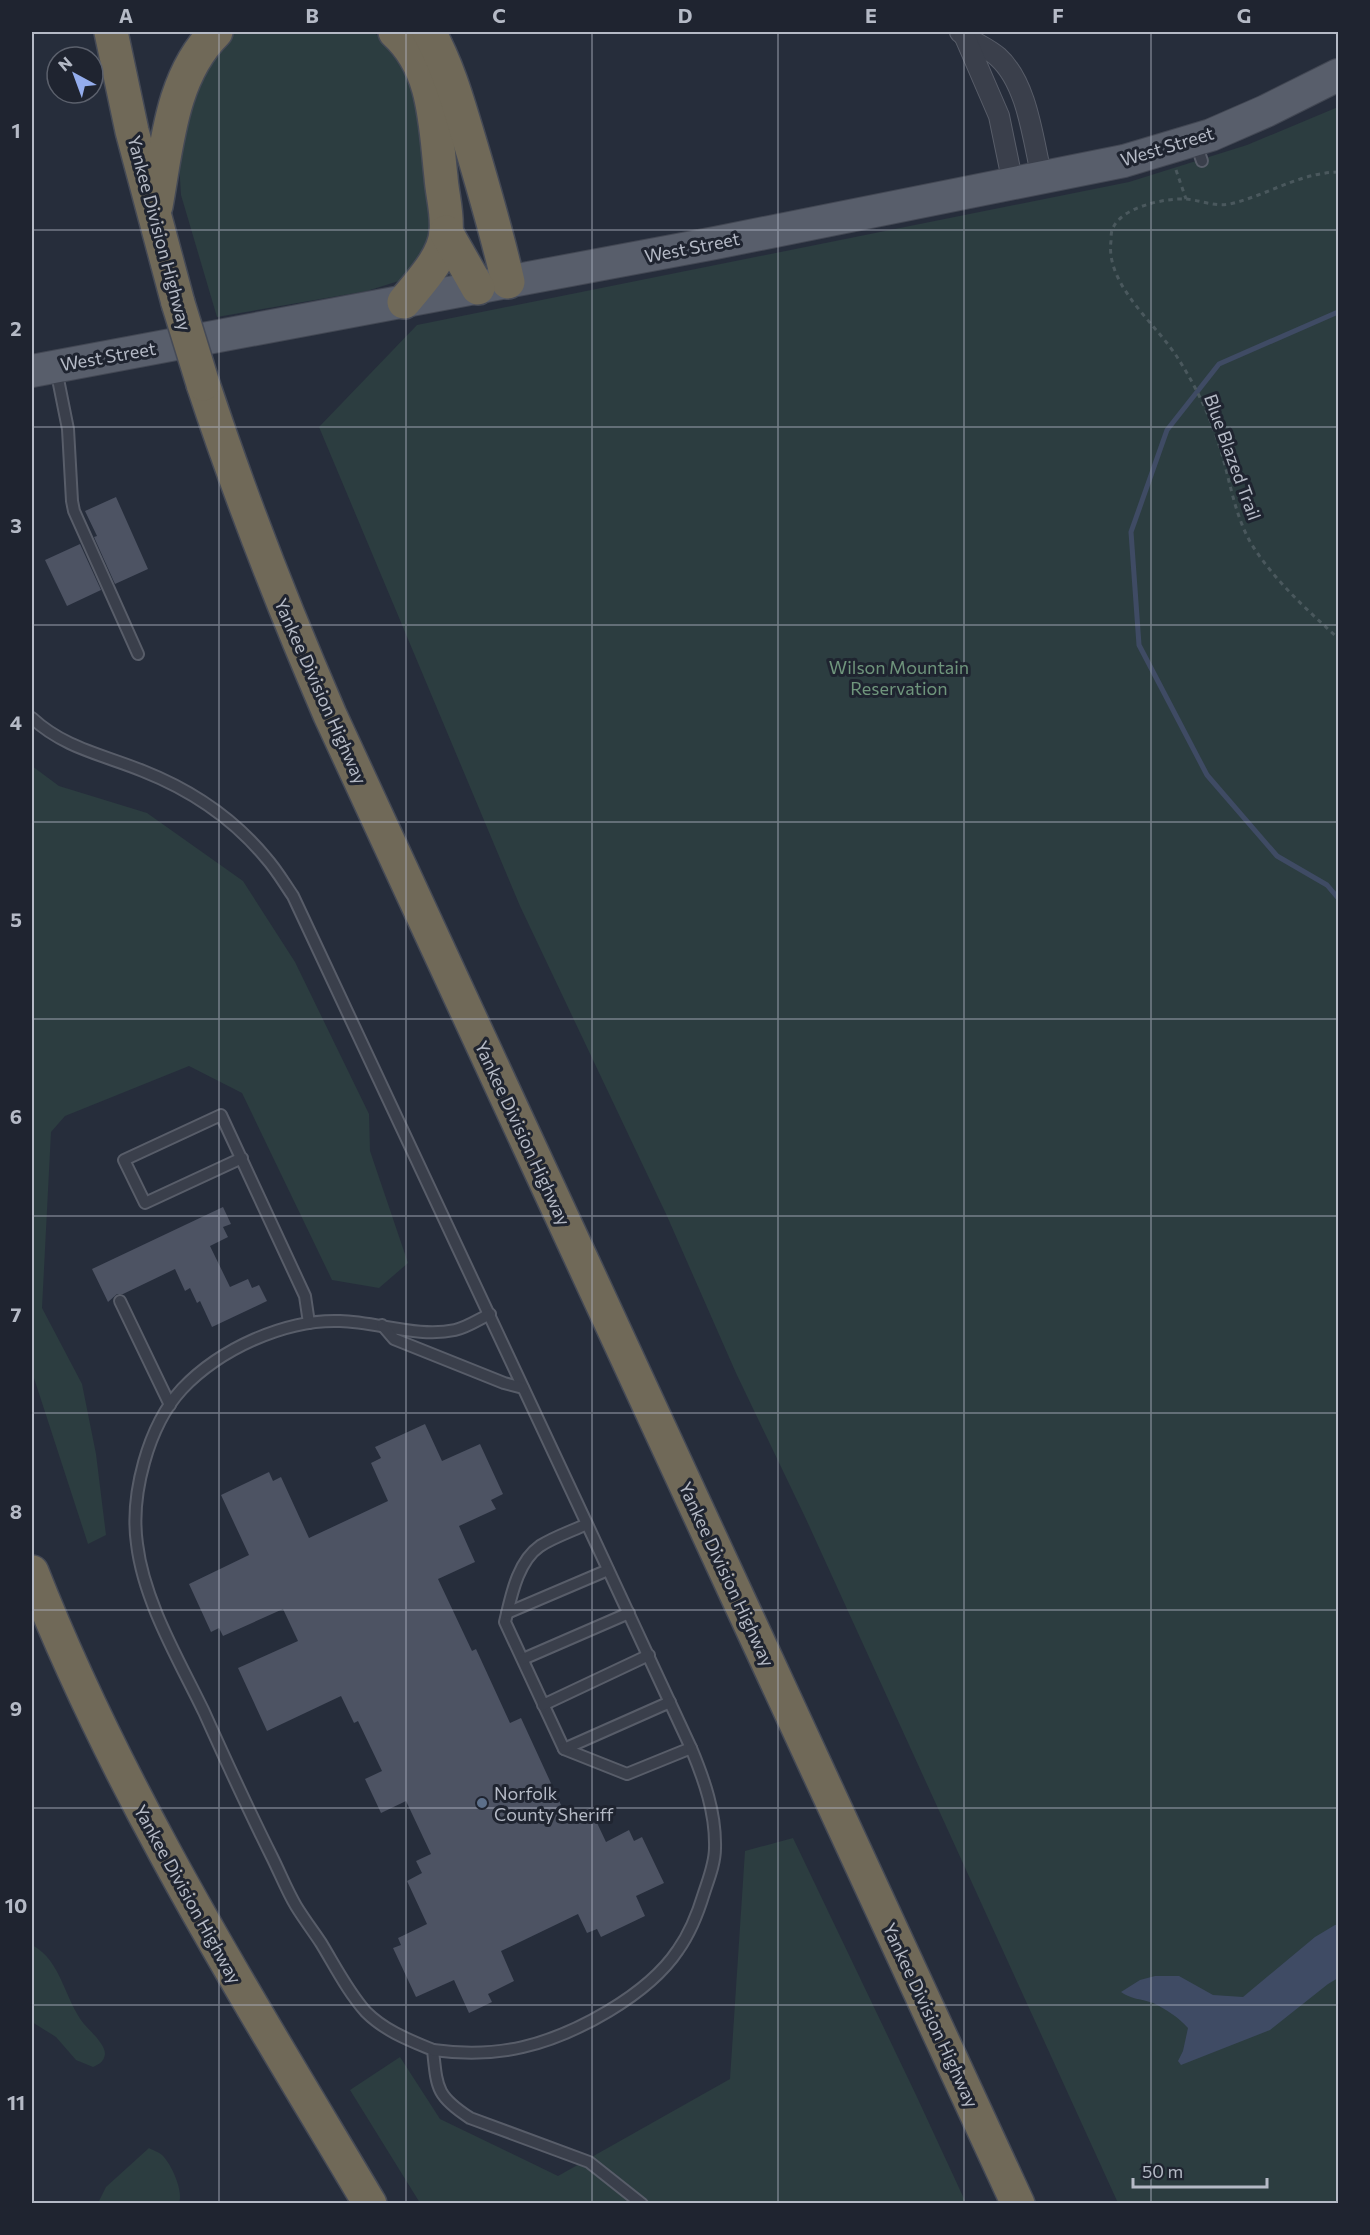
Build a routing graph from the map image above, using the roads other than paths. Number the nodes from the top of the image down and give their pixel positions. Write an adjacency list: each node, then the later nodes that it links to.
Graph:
1 (111, 32): 8 (highway, Yankee Division Highway)
2 (216, 32): 8 (highway)
3 (395, 32): 9 (highway)
4 (429, 32): 10 (highway)
5 (962, 33): 7 (street); 7 (street)
6 (1338, 75): 7 (main road, West Street)
7 (1028, 181): 10 (main road, West Street)
8 (154, 216): 36 (highway, Yankee Division Highway, bridge)
9 (446, 232): 10 (highway); 11 (highway)
10 (493, 285): 11 (main road, West Street)
11 (404, 302): 12 (main road, West Street)
12 (44, 368): 13 (lane)
13 (138, 654)
14 (32, 718): 17 (lane)
15 (242, 1158): 15 (lane); 18 (lane)
16 (120, 1300): 21 (lane)
17 (490, 1314): 19 (lane); 20 (lane)
18 (309, 1323): 19 (lane); 21 (lane)
19 (382, 1325): 20 (lane)
20 (523, 1388): 22 (lane)
21 (170, 1405): 33 (lane)
22 (588, 1524): 23 (lane); 25 (lane)
23 (608, 1570): 25 (lane); 26 (lane)
24 (32, 1572): 34 (highway, Yankee Division Highway)
25 (507, 1613): 28 (lane)
26 (629, 1613): 27 (lane); 28 (lane)
27 (649, 1654): 29 (lane); 30 (lane)
28 (523, 1659): 30 (lane)
29 (670, 1702): 31 (lane); 32 (lane)
30 (543, 1705): 32 (lane)
31 (690, 1748): 32 (lane); 33 (lane)
32 (564, 1749)
33 (433, 2050): 35 (lane)
34 (370, 2204)
35 (642, 2204)
36 (1018, 2204)

